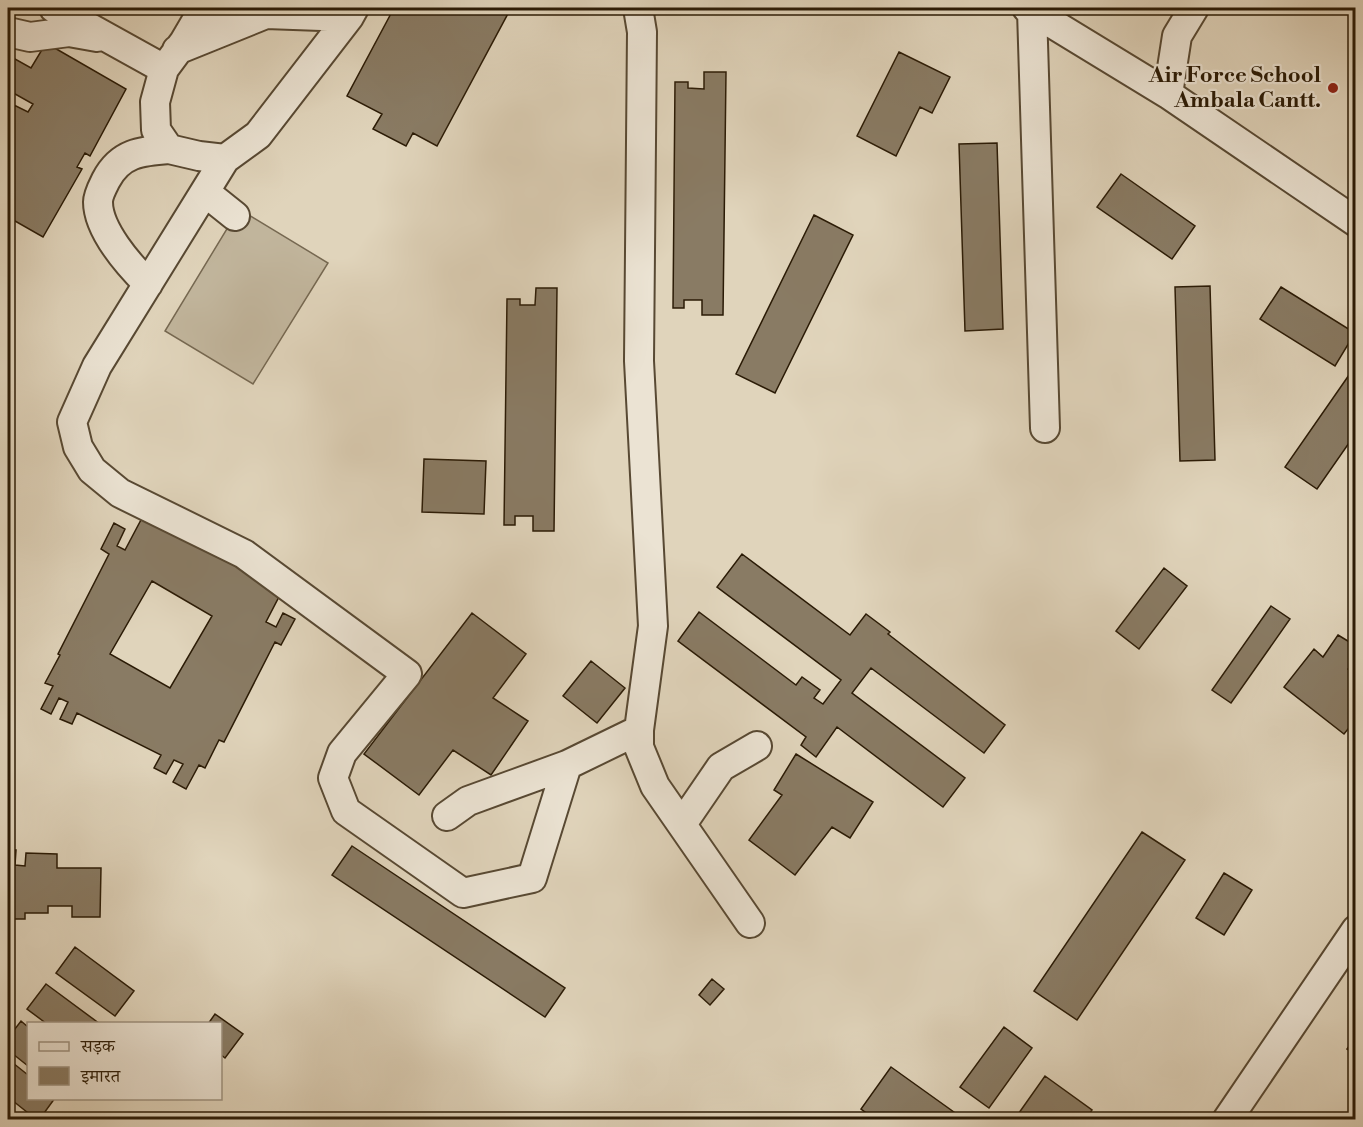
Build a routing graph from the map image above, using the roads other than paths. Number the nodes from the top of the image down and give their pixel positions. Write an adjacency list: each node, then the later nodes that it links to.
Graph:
1 (54, 8): 9 (street)
2 (229, 8): 7 (street); 10 (street)
3 (638, 8): 19 (street)
4 (1194, 8): 11 (street)
5 (1029, 9): 11 (street); 18 (street)
6 (352, 12): 7 (street); 13 (street)
7 (266, 14): 10 (street)
8 (8, 32): 9 (street)
9 (112, 40): 10 (street)
10 (171, 60): 12 (street)
11 (1168, 94): 16 (street)
12 (169, 149): 13 (street); 17 (street)
13 (225, 159): 14 (street)
14 (205, 192): 15 (street); 17 (street)
15 (235, 216)
16 (1356, 222)
17 (147, 284): 21 (street)
18 (1045, 428)
19 (639, 730): 21 (street); 23 (street)
20 (757, 746): 23 (street)
21 (567, 765): 22 (street)
22 (447, 816)
23 (682, 824): 24 (street)
24 (750, 923)
25 (1356, 930): 26 (street)
26 (1227, 1119)

